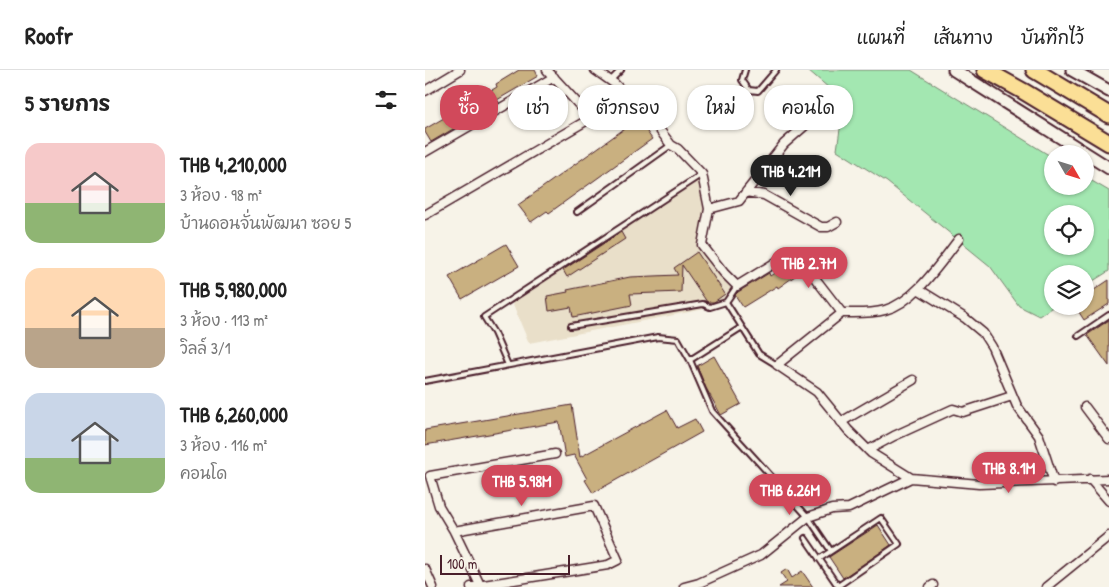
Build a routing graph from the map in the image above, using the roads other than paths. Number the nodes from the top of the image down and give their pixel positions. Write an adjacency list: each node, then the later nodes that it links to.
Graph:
1 (460, 70): 13 (street)
2 (547, 70): 11 (street)
3 (595, 70): 12 (street)
4 (621, 70): 12 (lane)
5 (745, 70): 6 (lane)
6 (776, 70)
7 (954, 70): 22 (main road)
8 (985, 70): 19 (highway)
9 (1034, 70): 16 (highway)
10 (1073, 70): 14 (main road)
11 (554, 77): 15 (street); 21 (street)
12 (610, 81): 20 (street)
13 (425, 91)
14 (1109, 91)
15 (578, 104)
16 (1109, 115)
17 (578, 126): 27 (street)
18 (799, 130): 24 (street)
19 (1109, 143)
20 (671, 145): 23 (street); 26 (lane)
21 (425, 152)
22 (1109, 168)
23 (701, 174): 25 (street); 39 (lane)
24 (746, 192): 25 (street); 28 (street)
25 (709, 209): 30 (street)
26 (577, 212)
27 (425, 214)
28 (837, 222)
29 (959, 239): 31 (street)
30 (737, 286): 32 (lane); 33 (street)
31 (919, 289): 33 (street); 43 (street)
32 (726, 302): 35 (lane); 36 (lane)
33 (842, 313): 40 (street)
34 (1109, 316): 37 (lane)
35 (571, 326)
36 (742, 327): 38 (lane); 40 (lane)
37 (1078, 336)
38 (690, 360): 39 (lane); 54 (lane)
39 (508, 365): 42 (lane)
40 (777, 365): 45 (street)
41 (913, 380): 45 (street)
42 (425, 381)
43 (1012, 396): 47 (street); 52 (street)
44 (1085, 408): 46 (street)
45 (841, 422): 47 (street)
46 (1109, 439)
47 (868, 450): 49 (street)
48 (555, 454): 55 (street)
49 (911, 478): 52 (street); 54 (street)
50 (1090, 479): 51 (street); 52 (street); 53 (street)
51 (1109, 479)
52 (1054, 482)
53 (1109, 501)
54 (808, 517): 58 (lane); 61 (street)
55 (455, 531): 62 (street); 62 (street)
56 (1109, 536): 65 (street)
57 (805, 538): 59 (lane)
58 (831, 551): 59 (lane); 59 (lane)
59 (819, 559)
60 (425, 569): 63 (street)
61 (700, 585): 64 (street)
62 (475, 586)
63 (433, 587)
64 (684, 587)
65 (1046, 587)

